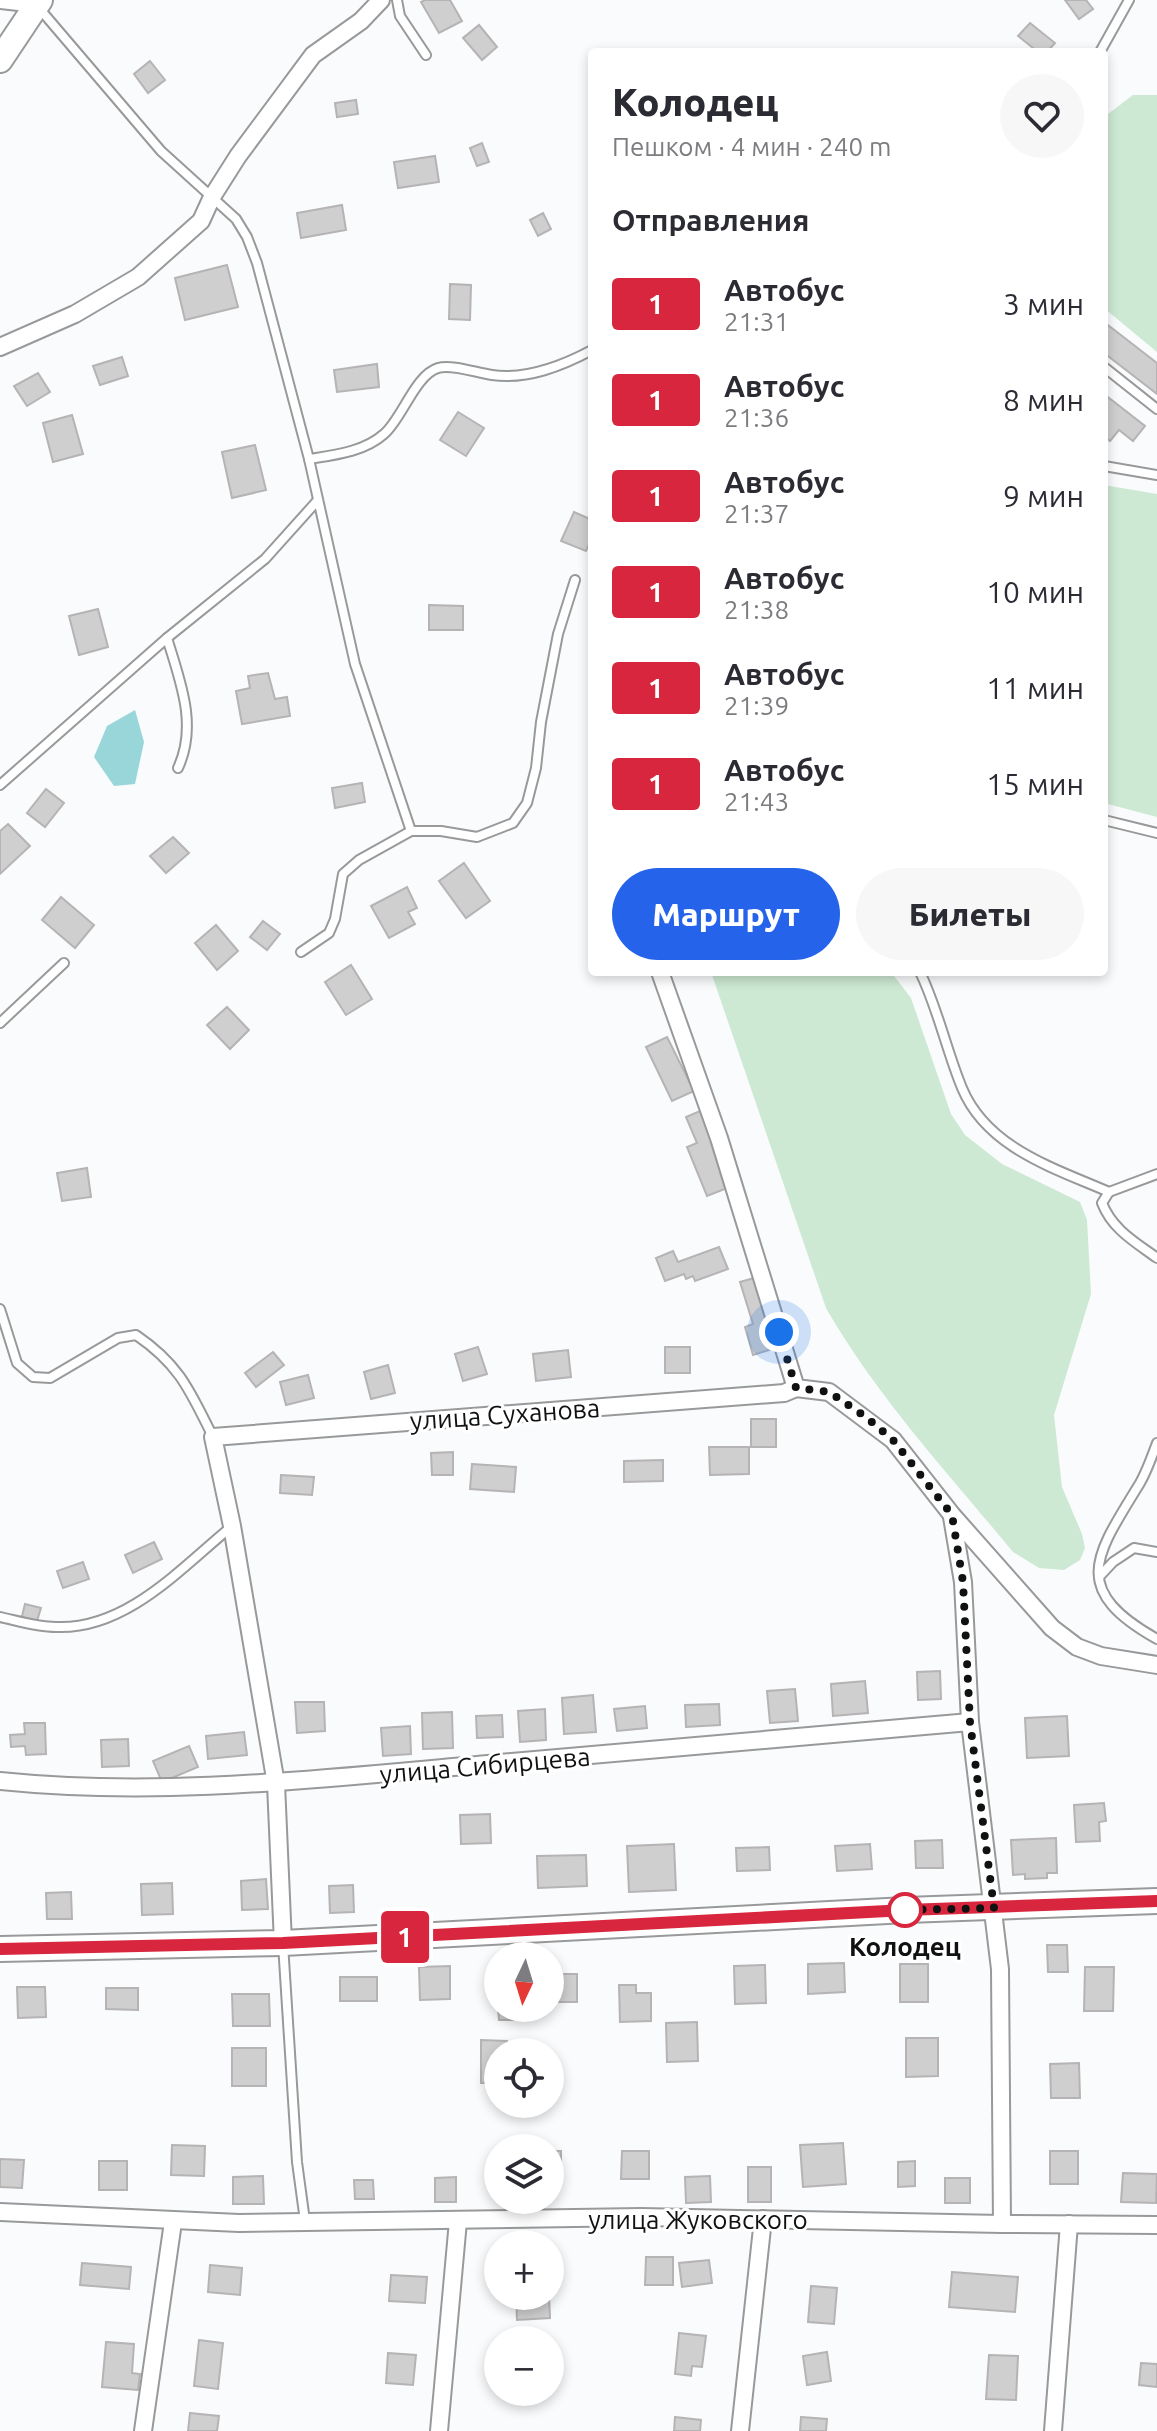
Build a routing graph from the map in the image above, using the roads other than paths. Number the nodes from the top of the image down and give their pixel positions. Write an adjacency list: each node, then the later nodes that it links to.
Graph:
1 (0, 0): 5 (street)
2 (381, 0): 9 (street)
3 (397, 0): 7 (lane)
4 (1129, 0): 6 (lane)
5 (38, 2): 8 (main road); 9 (lane)
6 (1102, 48)
7 (426, 55)
8 (0, 60)
9 (212, 197): 10 (street); 14 (lane)
10 (0, 347)
11 (588, 352): 14 (lane)
12 (1108, 370): 13 (lane)
13 (1157, 409)
14 (309, 459): 17 (lane)
15 (1108, 467): 16 (lane)
16 (1157, 475)
17 (318, 500): 19 (lane); 23 (lane)
18 (575, 580): 23 (lane)
19 (167, 638): 20 (lane); 21 (lane)
20 (178, 768)
21 (0, 785)
22 (1108, 821): 24 (lane)
23 (411, 831): 25 (lane)
24 (1157, 833)
25 (301, 952)
26 (64, 963): 29 (lane)
27 (661, 976): 34 (street)
28 (922, 976): 31 (lane)
29 (0, 1023)
30 (1157, 1174): 31 (lane)
31 (1109, 1192): 32 (lane)
32 (1157, 1258)
33 (0, 1309): 35 (lane)
34 (796, 1388): 35 (street, улица Суханова); 37 (street)
35 (213, 1437): 38 (street)
36 (1157, 1443): 40 (lane)
37 (952, 1515): 43 (street); 44 (street)
38 (232, 1526): 41 (lane); 46 (street)
39 (1157, 1552): 40 (lane)
40 (1099, 1578): 42 (lane)
41 (0, 1617)
42 (1157, 1639)
43 (1157, 1665)
44 (970, 1722): 46 (street, улица Сибирцева); 48 (street)
45 (0, 1781): 46 (street, улица Сибирцева)
46 (276, 1784): 49 (street)
47 (1157, 1901): 48 (main road)
48 (994, 1908): 49 (main road); 56 (street)
49 (283, 1943): 50 (main road); 55 (lane)
50 (0, 1949)
51 (0, 2212): 54 (street, улица Жуковского)
52 (763, 2219): 53 (street, улица Жуковского); 56 (street, улица Жуковского); 61 (street)
53 (458, 2221): 55 (street, улица Жуковского); 60 (street)
54 (173, 2222): 55 (street, улица Жуковского); 59 (street)
55 (305, 2223)
56 (1002, 2224): 57 (street, улица Жуковского)
57 (1069, 2224): 58 (street, улица Жуковского); 62 (street)
58 (1157, 2225)
59 (143, 2431)
60 (439, 2431)
61 (740, 2431)
62 (1053, 2431)

